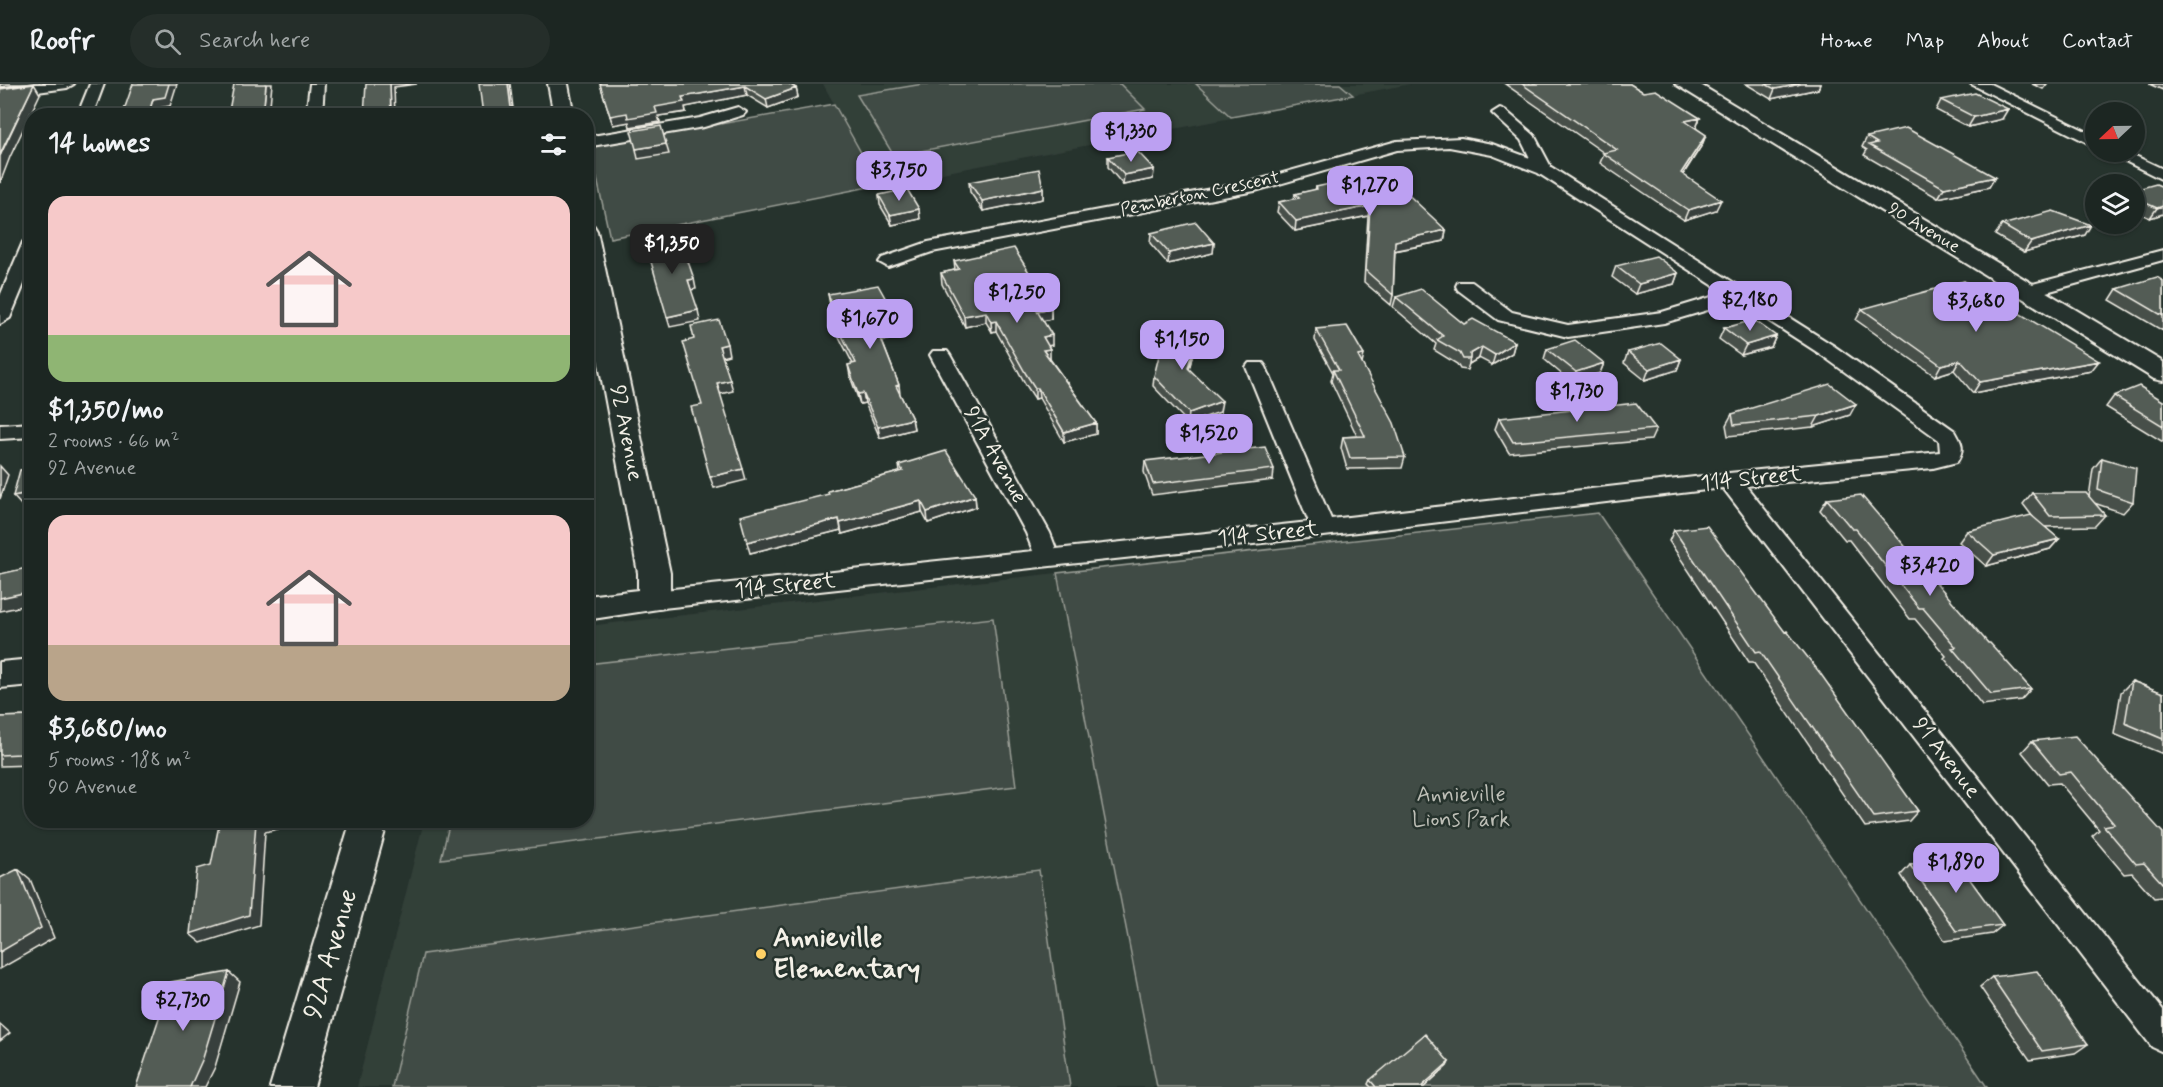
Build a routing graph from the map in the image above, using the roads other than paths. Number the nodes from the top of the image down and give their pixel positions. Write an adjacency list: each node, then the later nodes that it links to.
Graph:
1 (67, 84): 7 (street)
2 (97, 84): 8 (street)
3 (317, 84): 9 (street)
4 (558, 84): 10 (street)
5 (1685, 84): 23 (street, 90 Avenue)
6 (1978, 84): 13 (street)
7 (0, 93)
8 (87, 108)
9 (315, 108)
10 (562, 108)
11 (738, 112): 14 (street)
12 (1500, 113): 16 (street)
13 (2085, 137)
14 (594, 141)
15 (2136, 162): 17 (street)
16 (1544, 170): 20 (street, Pemberton Crescent); 24 (street, Pemberton Crescent)
17 (2163, 175)
18 (2163, 255): 23 (street)
19 (24, 261): 25 (street)
20 (888, 262)
21 (594, 271): 35 (street, 92 Avenue)
22 (1465, 285): 24 (street)
23 (2028, 291): 28 (street, 90 Avenue)
24 (1740, 295): 31 (street, Pemberton Crescent)
25 (0, 318)
26 (940, 355): 34 (street, 91A Avenue)
27 (1256, 367): 33 (street)
28 (2163, 373)
29 (24, 430): 30 (street)
30 (0, 432)
31 (1949, 457): 32 (street, 114 Street)
32 (1729, 480): 33 (street, 114 Street); 40 (street, 91 Avenue)
33 (1323, 528): 34 (street, 114 Street)
34 (1047, 557): 35 (street, 114 Street)
35 (654, 600): 36 (street, 114 Street)
36 (594, 607)
37 (24, 673): 38 (street)
38 (0, 675)
39 (368, 828): 41 (street, 92A Avenue)
40 (2163, 1036)
41 (292, 1087)

